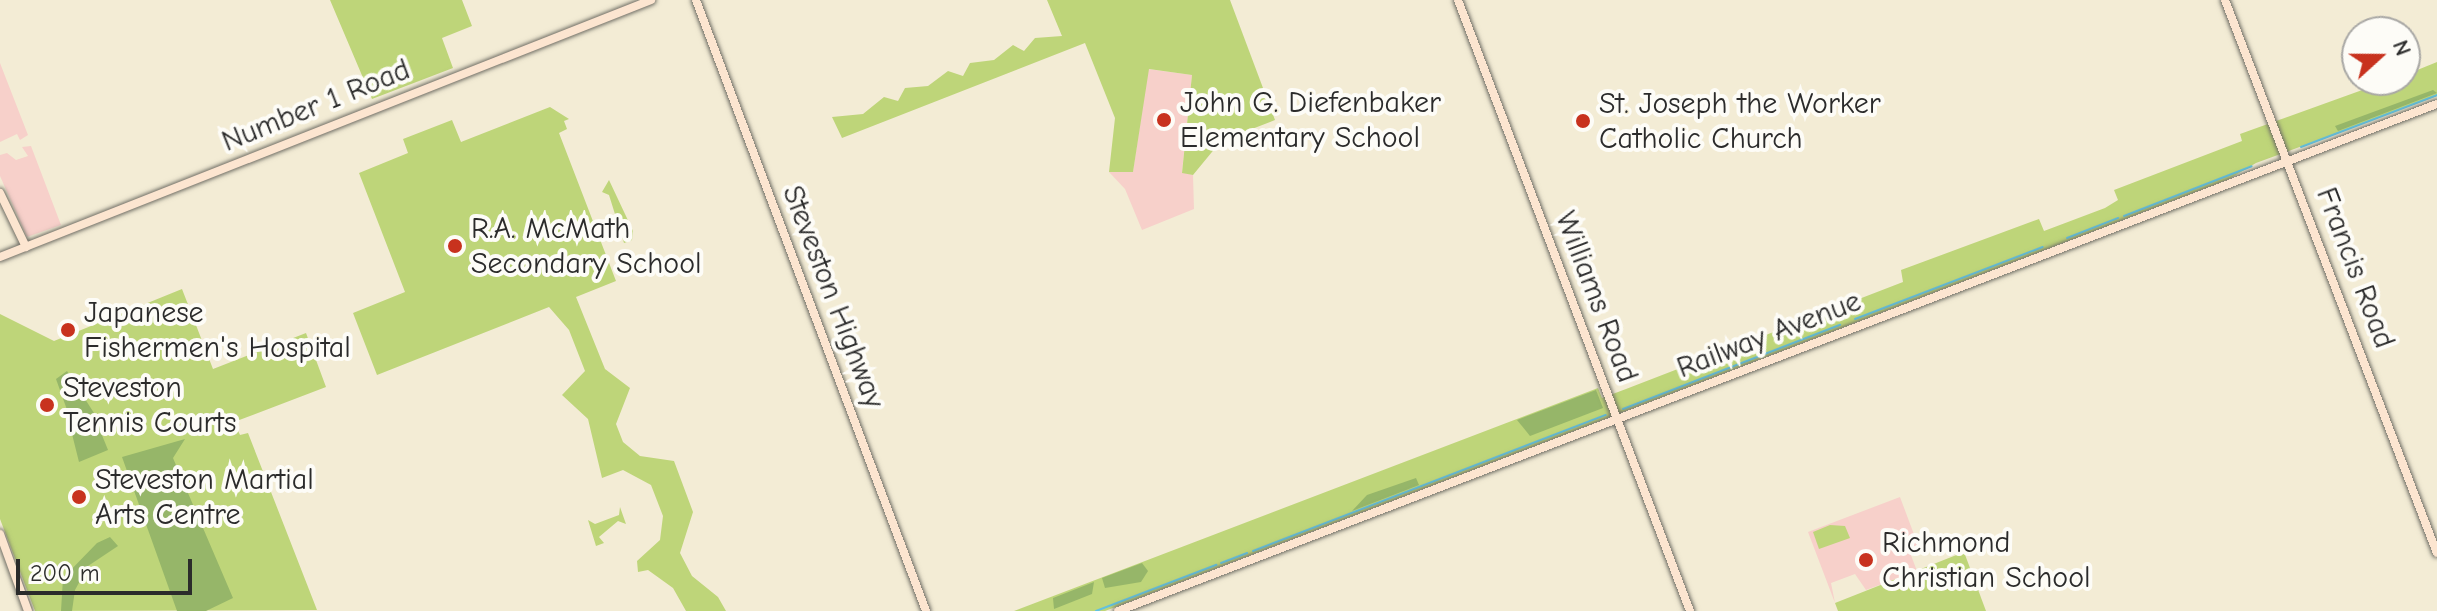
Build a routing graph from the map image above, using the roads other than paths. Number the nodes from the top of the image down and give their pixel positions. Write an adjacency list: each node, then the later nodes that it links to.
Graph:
1 (651, 0): 8 (street, Number 1 Road)
2 (696, 0): 14 (street, Steveston Highway)
3 (1458, 0): 10 (street, Williams Road)
4 (2225, 0): 6 (street, Francis Road)
5 (2437, 104): 6 (street, Railway Avenue)
6 (2289, 161): 10 (street, Railway Avenue); 12 (street, Francis Road)
7 (0, 193): 8 (street)
8 (26, 247): 9 (street, Number 1 Road)
9 (0, 257)
10 (1617, 419): 15 (street, Railway Avenue); 16 (street, Williams Road)
11 (0, 534): 13 (street)
12 (2437, 553)
13 (28, 611)
14 (926, 611)
15 (1118, 611)
16 (1690, 611)

